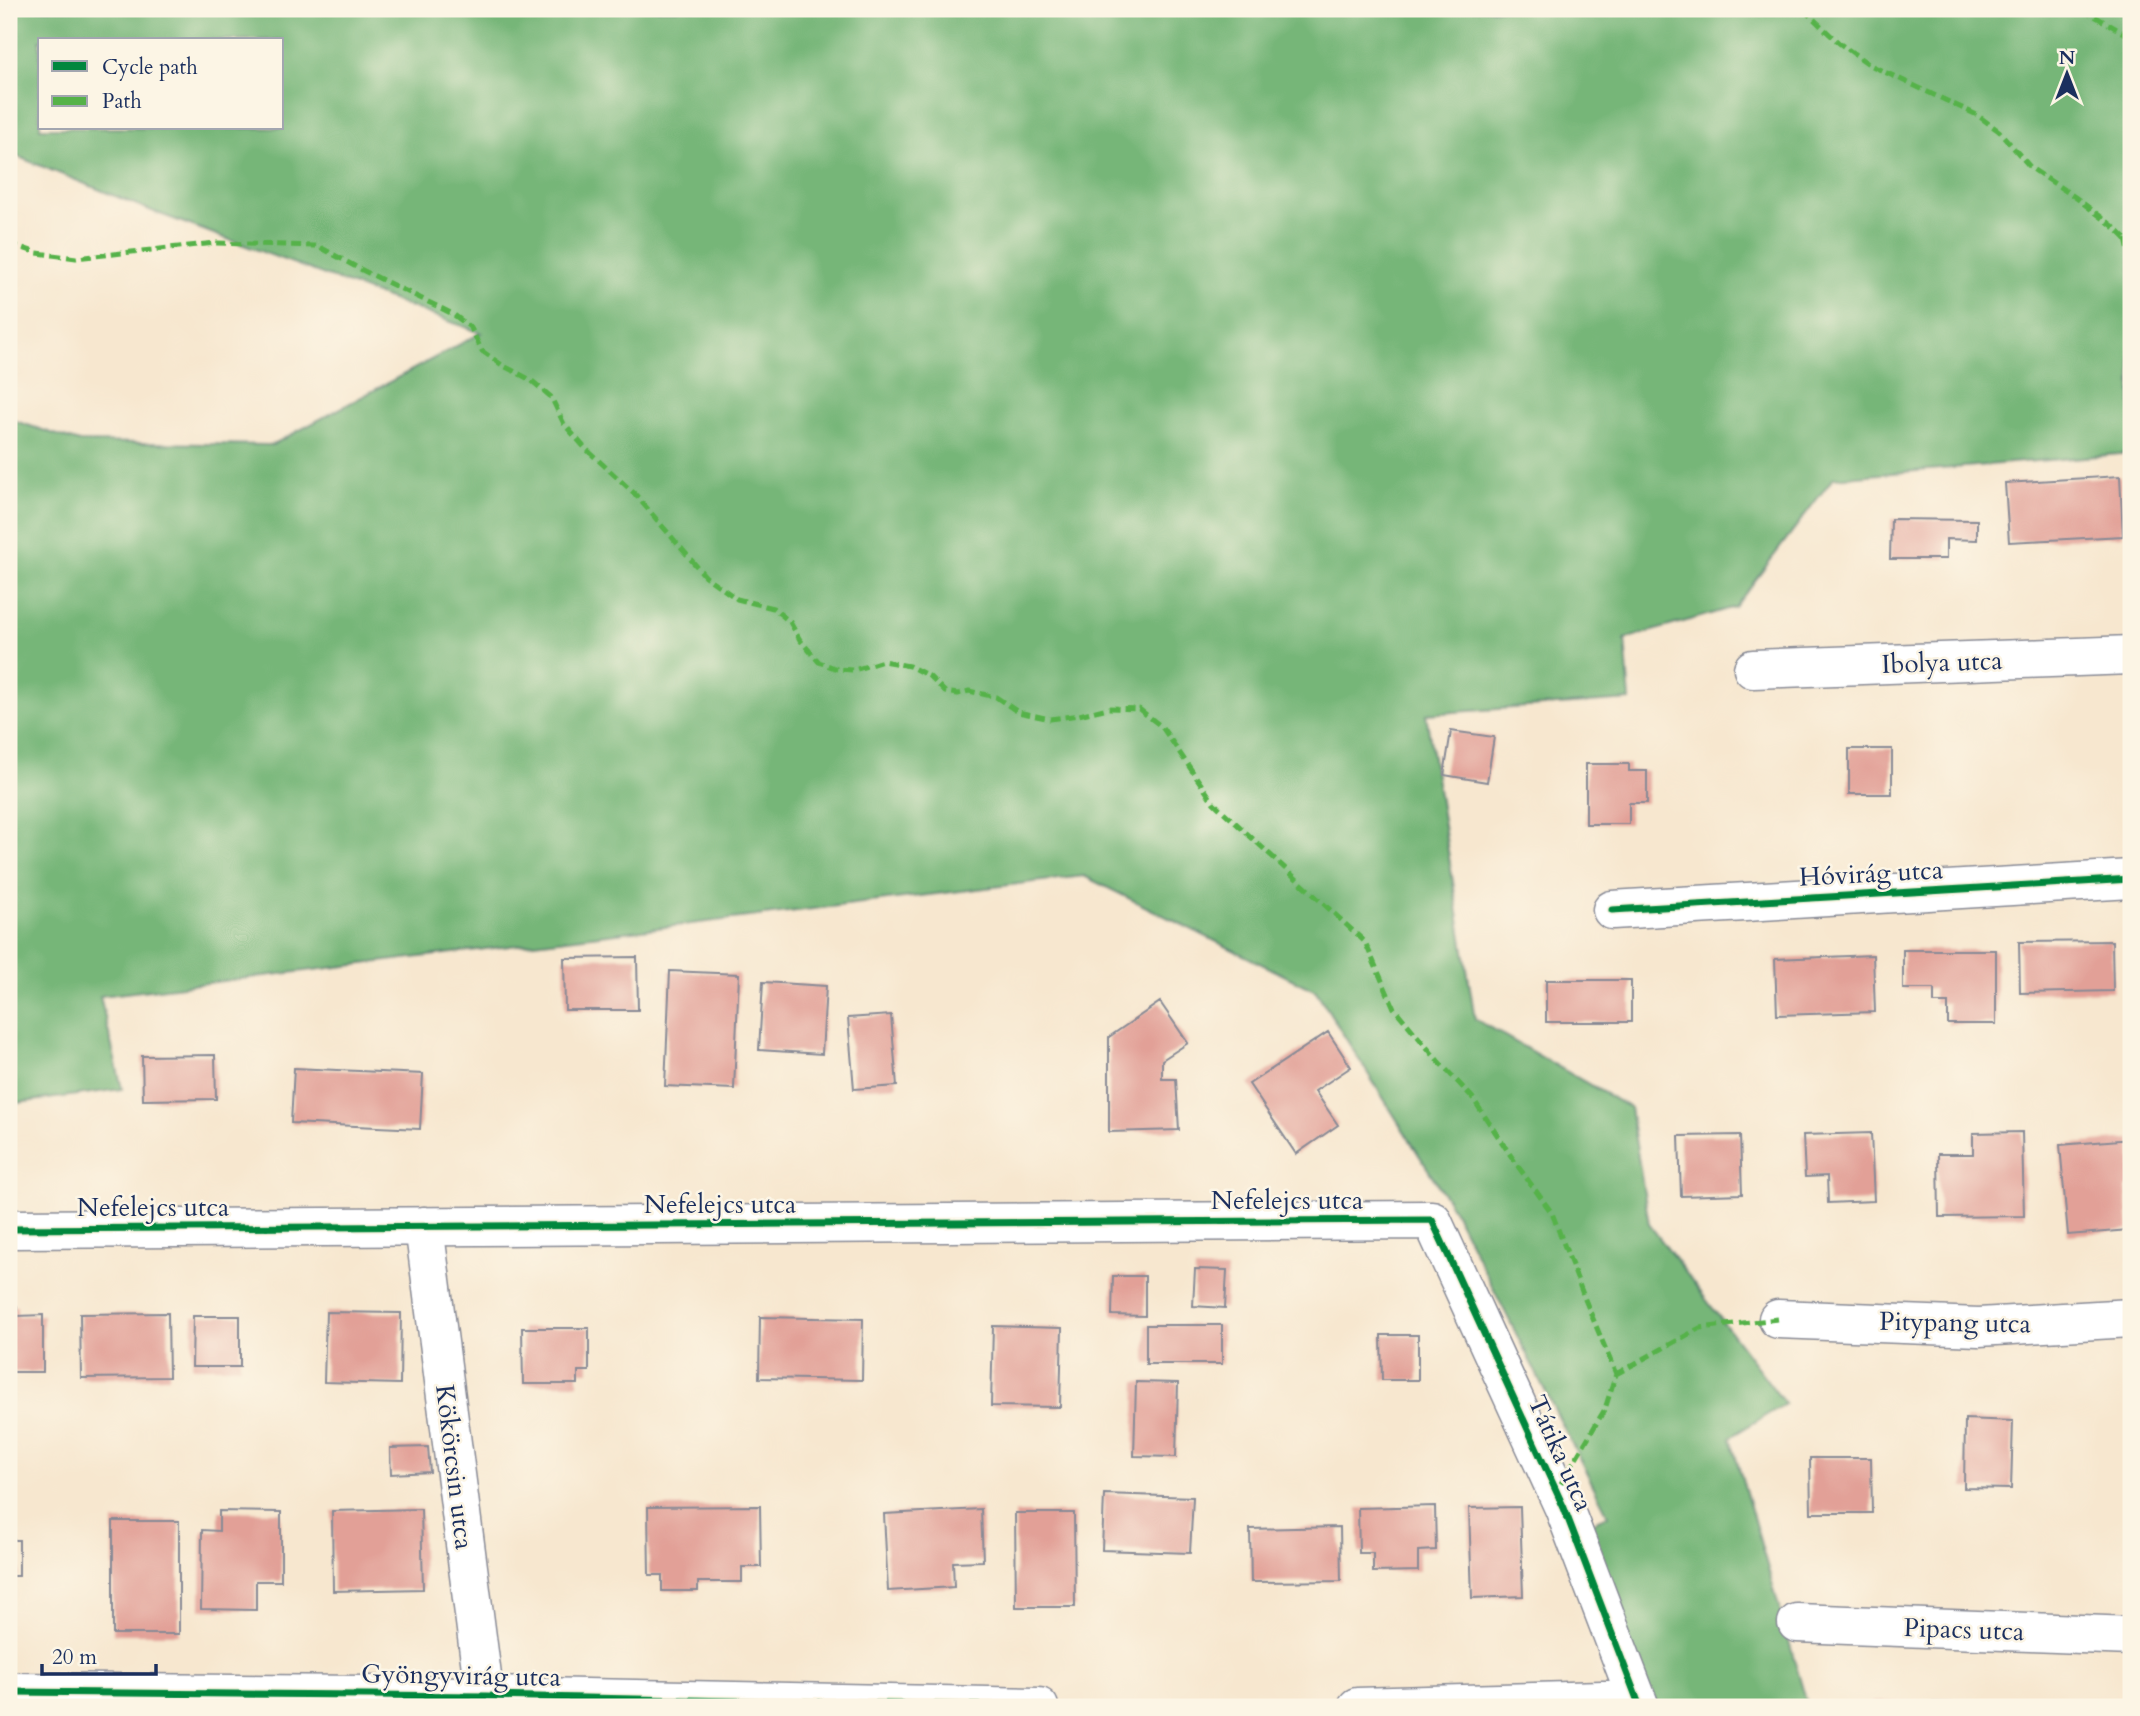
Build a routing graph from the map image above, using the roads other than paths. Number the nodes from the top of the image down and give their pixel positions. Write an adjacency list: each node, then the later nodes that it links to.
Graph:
1 (2131, 655): 2 (street, Ibolya utca)
2 (1753, 669)
3 (2131, 879): 4 (street, Hóvirág utca)
4 (1612, 910)
5 (1432, 1220): 6 (street, Nefelejcs utca); 14 (street, Tátika utca)
6 (424, 1226): 7 (street, Nefelejcs utca); 13 (street, Kökörcsin utca)
7 (9, 1229)
8 (2131, 1318): 9 (street, Pitypang utca)
9 (1778, 1319)
10 (1797, 1623): 11 (street, Pipacs utca)
11 (2131, 1636)
12 (9, 1692): 13 (street, Gyöngyvirág utca)
13 (485, 1702): 15 (street, Gyöngyvirág utca)
14 (1638, 1703): 16 (street)
15 (1039, 1707)
16 (1357, 1707)

